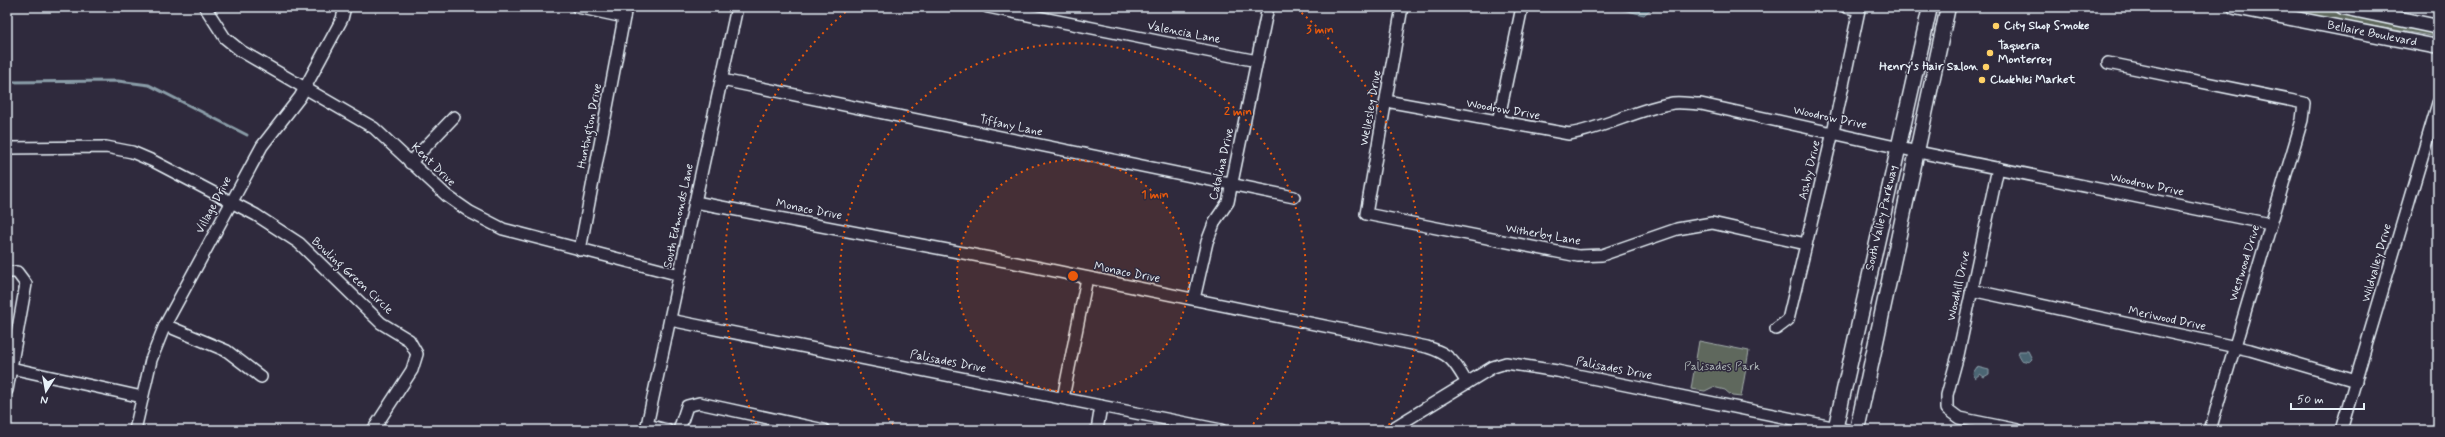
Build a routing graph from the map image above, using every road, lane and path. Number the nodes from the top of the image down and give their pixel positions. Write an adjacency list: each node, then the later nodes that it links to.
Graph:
1 (205, 7): 20 (street, Kent Drive)
2 (345, 7): 20 (street, Village Drive)
3 (577, 7): 14 (street)
4 (738, 7): 19 (street, South Edmonds Lane)
5 (988, 7): 17 (street, Valencia Lane)
6 (1268, 7): 17 (street, Catalina Drive)
7 (1402, 7): 21 (street, Wellesley Drive)
8 (1522, 7): 24 (street)
9 (1846, 7): 25 (street, Ashby Drive)
10 (1930, 7): 26 (main road, South Valley Parkway)
11 (1948, 7): 28 (main road, South Valley Parkway)
12 (2235, 7): 16 (main road, Bellaire Boulevard)
13 (2343, 7): 15 (main road, Bellaire Boulevard)
14 (625, 12): 38 (street, Huntington Drive)
15 (2438, 27)
16 (2438, 48)
17 (1257, 61): 31 (street, Catalina Drive)
18 (2108, 63): 36 (street, Westwood Drive)
19 (722, 80): 31 (street, Tiffany Lane); 34 (street, South Edmonds Lane)
20 (305, 88): 29 (street, Kent Drive); 33 (street, Village Drive)
21 (1386, 101): 24 (street, Woodrow Drive); 35 (street, Wellesley Drive)
22 (2438, 103): 50 (street, Wildvalley Drive)
23 (454, 117): 29 (street)
24 (1498, 122): 25 (street, Woodrow Drive)
25 (1832, 132): 26 (street, Woodrow Drive); 37 (street, Ashby Drive)
26 (1898, 146): 28 (street, Woodrow Drive); 57 (main road, South Valley Parkway)
27 (7, 148): 33 (street, Bowling Green Circle)
28 (1918, 152): 30 (street, Woodrow Drive); 66 (main road, South Valley Parkway)
29 (410, 163): 38 (street, Kent Drive)
30 (1998, 168): 36 (street, Woodrow Drive); 42 (street, Woodhill Drive)
31 (1232, 184): 32 (street, Tiffany Lane); 43 (street, Catalina Drive)
32 (1294, 197)
33 (231, 202): 45 (street, Village Drive); 59 (street, Bowling Green Circle)
34 (695, 202): 40 (street, South Edmonds Lane); 41 (street, Monaco Drive)
35 (1366, 214): 37 (street, Witherby Lane)
36 (2270, 224): 47 (street, Westwood Drive)
37 (1806, 244): 46 (street, Ashby Drive)
38 (580, 250): 40 (street, Kent Drive)
39 (7, 272): 48 (street)
40 (680, 274): 44 (street, South Edmonds Lane)
41 (1087, 278): 43 (street, Monaco Drive); 54 (street)
42 (1971, 290): 47 (street, Meriwood Drive); 67 (street, Woodhill Drive)
43 (1194, 299): 51 (street, Monaco Drive)
44 (670, 320): 54 (street, Palisades Drive); 56 (street, South Edmonds Lane)
45 (165, 325): 49 (street); 53 (street, Village Drive)
46 (1776, 329)
47 (2234, 347): 50 (street, Meriwood Drive); 68 (street, Westwood Drive)
48 (11, 368): 52 (street); 53 (street)
49 (261, 377)
50 (2356, 380): 69 (street, Wildvalley Drive)
51 (1467, 383): 57 (street, Palisades Drive); 65 (street, Palisades Drive)
52 (7, 390)
53 (142, 397): 58 (street, Village Drive)
54 (1063, 398): 55 (street, Palisades Drive)
55 (1101, 406): 63 (street); 64 (street, Palisades Drive)
56 (646, 428): 60 (street)
57 (1839, 429)
58 (135, 430)
59 (373, 430)
60 (667, 430)
61 (679, 430): 62 (street)
62 (824, 430)
63 (1097, 430)
64 (1221, 430)
65 (1390, 430)
66 (1857, 430)
67 (2018, 430)
68 (2210, 430)
69 (2341, 430)

